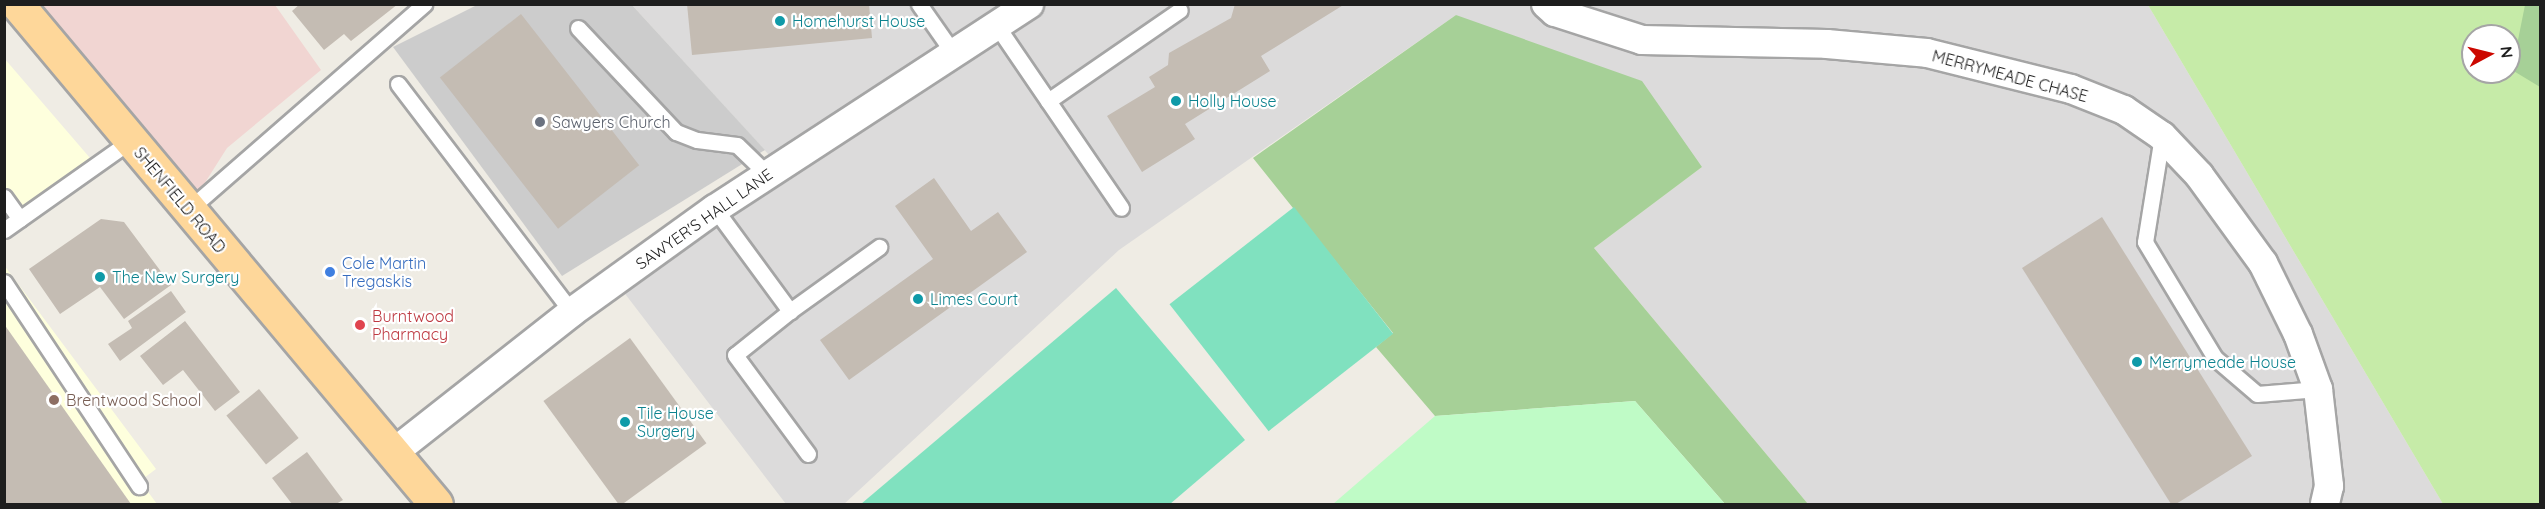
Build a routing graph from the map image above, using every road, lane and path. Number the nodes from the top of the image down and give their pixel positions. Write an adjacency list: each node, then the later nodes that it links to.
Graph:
1 (17, 4): 13 (main road, SHENFIELD ROAD)
2 (424, 4): 18 (lane)
3 (919, 4): 9 (lane)
4 (1029, 4): 7 (street, SAWYER'S HALL LANE)
5 (1546, 4): 12 (street, MERRYMEADE CHASE)
6 (1180, 10): 11 (lane)
7 (997, 26): 9 (street, SAWYER'S HALL LANE); 11 (lane)
8 (578, 28): 14 (lane)
9 (954, 54): 14 (street, SAWYER'S HALL LANE)
10 (398, 84): 23 (lane)
11 (1048, 101): 16 (lane)
12 (2162, 136): 25 (street, MERRYMEADE CHASE); 25 (lane)
13 (130, 141): 18 (main road, SHENFIELD ROAD); 19 (lane)
14 (768, 175): 17 (street, SAWYER'S HALL LANE)
15 (4, 197): 19 (lane)
16 (1121, 208)
17 (715, 209): 23 (street, SAWYER'S HALL LANE); 24 (lane)
18 (187, 211): 26 (main road, SHENFIELD ROAD)
19 (20, 219): 20 (lane)
20 (4, 231)
21 (879, 247): 24 (lane)
22 (4, 282): 28 (lane)
23 (572, 312): 26 (street, SAWYER'S HALL LANE)
24 (790, 312): 27 (lane)
25 (2318, 389): 30 (street, MERRYMEADE CHASE)
26 (393, 453): 29 (main road, SHENFIELD ROAD)
27 (807, 454)
28 (139, 486)
29 (436, 504)
30 (2325, 504)

